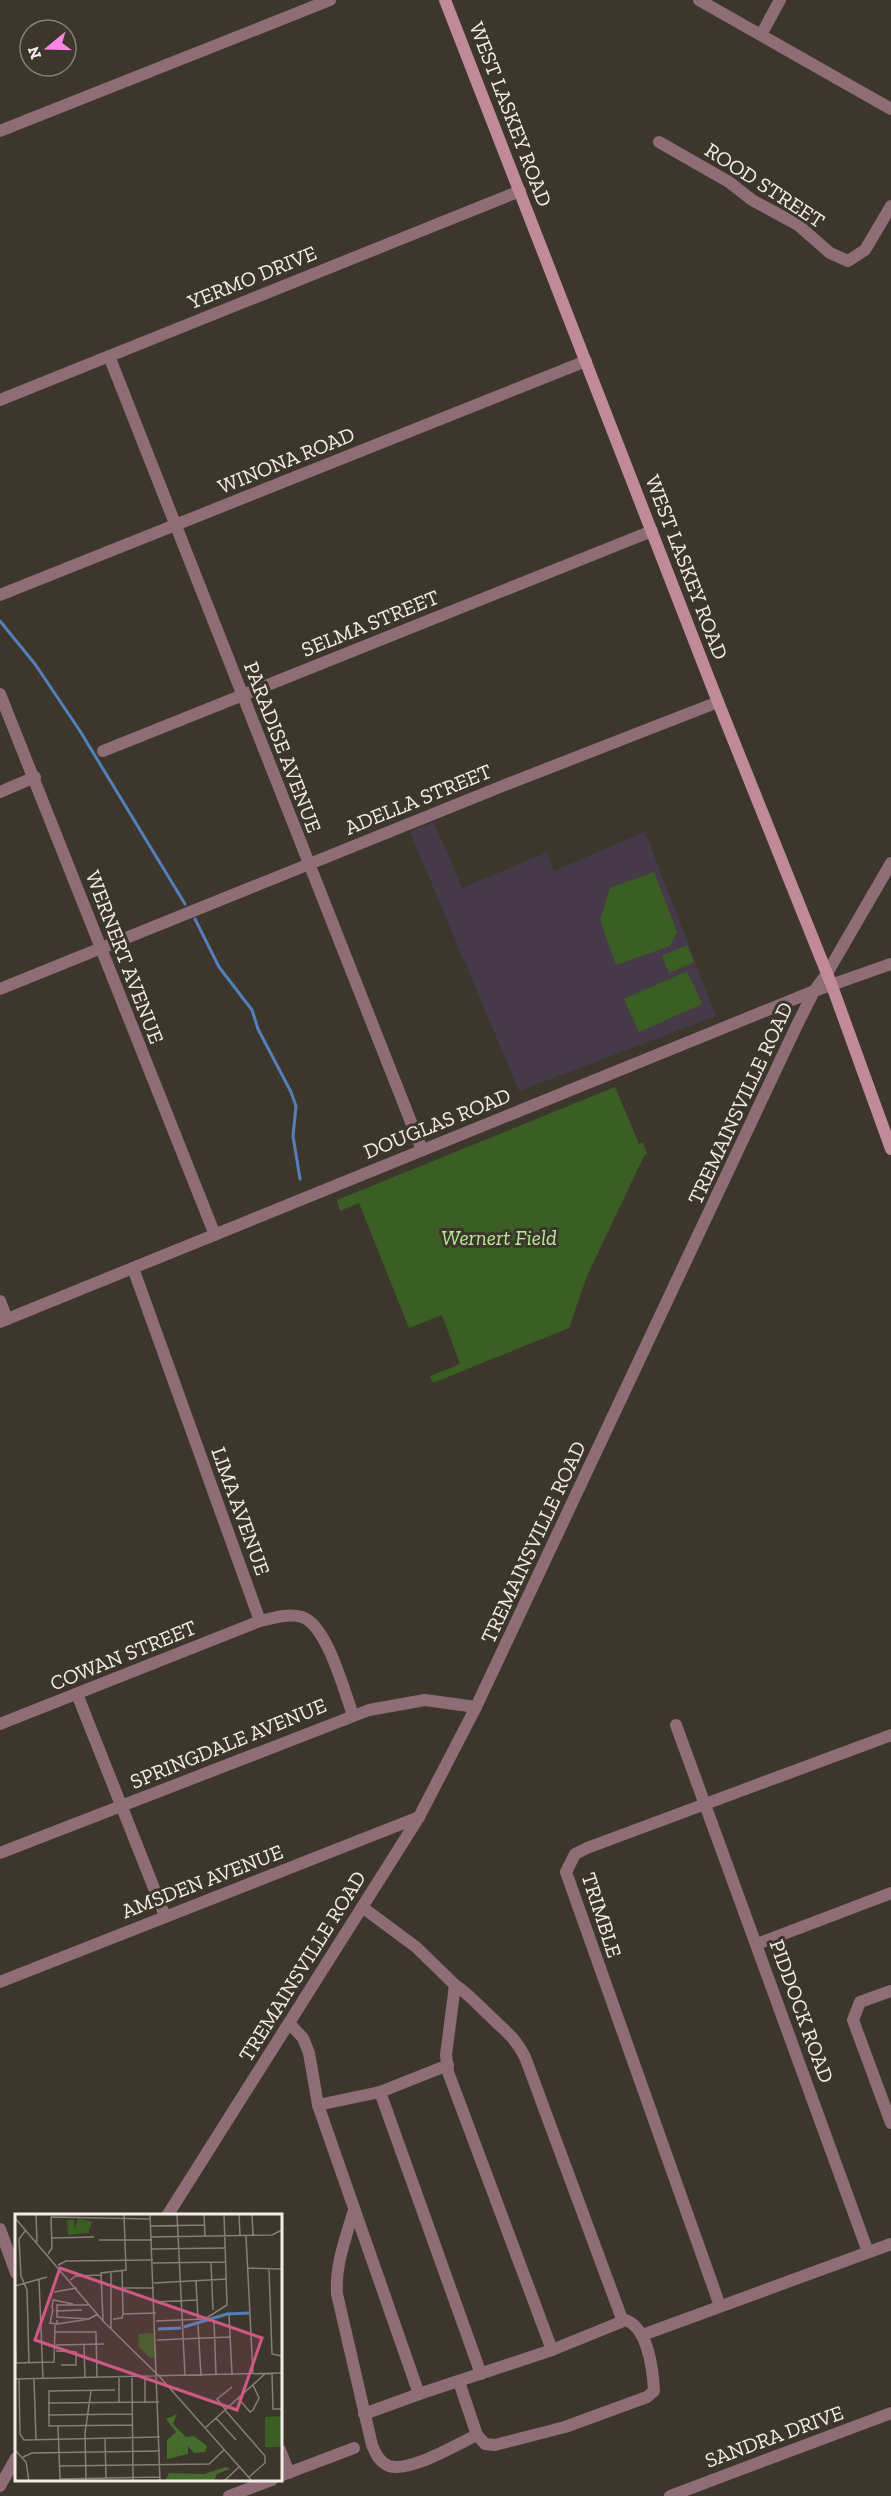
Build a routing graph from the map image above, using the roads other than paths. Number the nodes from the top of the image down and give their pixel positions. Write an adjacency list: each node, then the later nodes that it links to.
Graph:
1 (330, 0): 7 (street)
2 (446, 0): 9 (main road, WEST LASKEY ROAD)
3 (699, 0): 5 (street)
4 (780, 0): 5 (street)
5 (761, 35): 6 (street)
6 (891, 109)
7 (0, 131)
8 (659, 142): 10 (street, ROOD STREET)
9 (520, 191): 11 (street, YERMO DRIVE); 12 (main road, WEST LASKEY ROAD)
10 (891, 206)
11 (109, 356): 13 (street, YERMO DRIVE); 14 (street, PARADISE AVENUE)
12 (586, 361): 14 (street, WINONA ROAD); 15 (main road, WEST LASKEY ROAD)
13 (0, 400)
14 (174, 525): 16 (street, WINONA ROAD); 18 (street, PARADISE AVENUE)
15 (652, 531): 18 (street, SELMA STREET); 19 (main road, WEST LASKEY ROAD)
16 (0, 596)
17 (0, 694): 21 (street, WERNERT AVENUE)
18 (243, 694): 20 (street, SELMA STREET); 24 (street, PARADISE AVENUE)
19 (718, 702): 24 (street, ADELLA STREET); 27 (main road, WEST LASKEY ROAD)
20 (103, 751)
21 (35, 777): 22 (street); 25 (street, WERNERT AVENUE)
22 (0, 792)
23 (891, 863): 27 (street)
24 (308, 866): 25 (street, ADELLA STREET); 31 (street, PARADISE AVENUE)
25 (100, 950): 28 (street, ADELLA STREET); 32 (street, WERNERT AVENUE)
26 (891, 964): 27 (street, DOUGLAS ROAD)
27 (829, 980): 29 (street, DOUGLAS ROAD); 30 (main road, WEST LASKEY ROAD)
28 (0, 989)
29 (814, 991): 31 (street, DOUGLAS ROAD); 38 (street, TREMAINSVILLE ROAD)
30 (890, 1140)
31 (422, 1150): 32 (street, DOUGLAS ROAD)
32 (214, 1235): 33 (street, DOUGLAS ROAD)
33 (133, 1268): 35 (street, DOUGLAS ROAD); 36 (street, LIMA AVENUE)
34 (0, 1301): 35 (street)
35 (3, 1320)
36 (260, 1621): 37 (street, COWAN STREET); 39 (street)
37 (77, 1694): 40 (street, COWAN STREET); 44 (street)
38 (476, 1707): 39 (street, SPRINGDALE AVENUE); 45 (street, TREMAINSVILLE ROAD)
39 (353, 1715): 44 (street, SPRINGDALE AVENUE)
40 (0, 1724)
41 (676, 1725): 43 (street, PIDDOCK ROAD)
42 (891, 1735): 43 (street, TRIMBLE)
43 (706, 1805): 50 (street, PIDDOCK ROAD); 65 (street, TRIMBLE)
44 (121, 1806): 46 (street, SPRINGDALE AVENUE); 49 (street)
45 (419, 1817): 48 (street, TREMAINSVILLE ROAD); 49 (street, AMSDEN AVENUE)
46 (0, 1853)
47 (891, 1893): 50 (street)
48 (362, 1907): 52 (street); 54 (street, TREMAINSVILLE ROAD)
49 (165, 1916): 51 (street, AMSDEN AVENUE)
50 (757, 1944): 63 (street, PIDDOCK ROAD)
51 (0, 1982)
52 (455, 1985): 55 (street); 66 (street)
53 (891, 1991): 58 (street)
54 (289, 2023): 57 (street); 60 (street, TREMAINSVILLE ROAD)
55 (447, 2065): 56 (street); 68 (street)
56 (380, 2092): 57 (street); 69 (street)
57 (318, 2105): 59 (street)
58 (891, 2123)
59 (354, 2210): 71 (street); 73 (street)
60 (168, 2214)
61 (0, 2229): 64 (street)
62 (891, 2244): 63 (street)
63 (868, 2252): 65 (street)
64 (15, 2270)
65 (720, 2306): 67 (street)
66 (622, 2319): 68 (street); 74 (street)
67 (648, 2333)
68 (552, 2350): 69 (street)
69 (481, 2374): 70 (street)
70 (459, 2382): 71 (street); 74 (street)
71 (419, 2394): 73 (street)
72 (891, 2413): 81 (street, SANDRA DRIVE)
73 (364, 2414): 74 (street)
74 (477, 2435)
75 (354, 2448): 77 (street)
76 (15, 2460): 79 (street)
77 (285, 2474)
78 (269, 2481): 80 (street)
79 (0, 2486)
80 (229, 2496)
81 (670, 2496)

